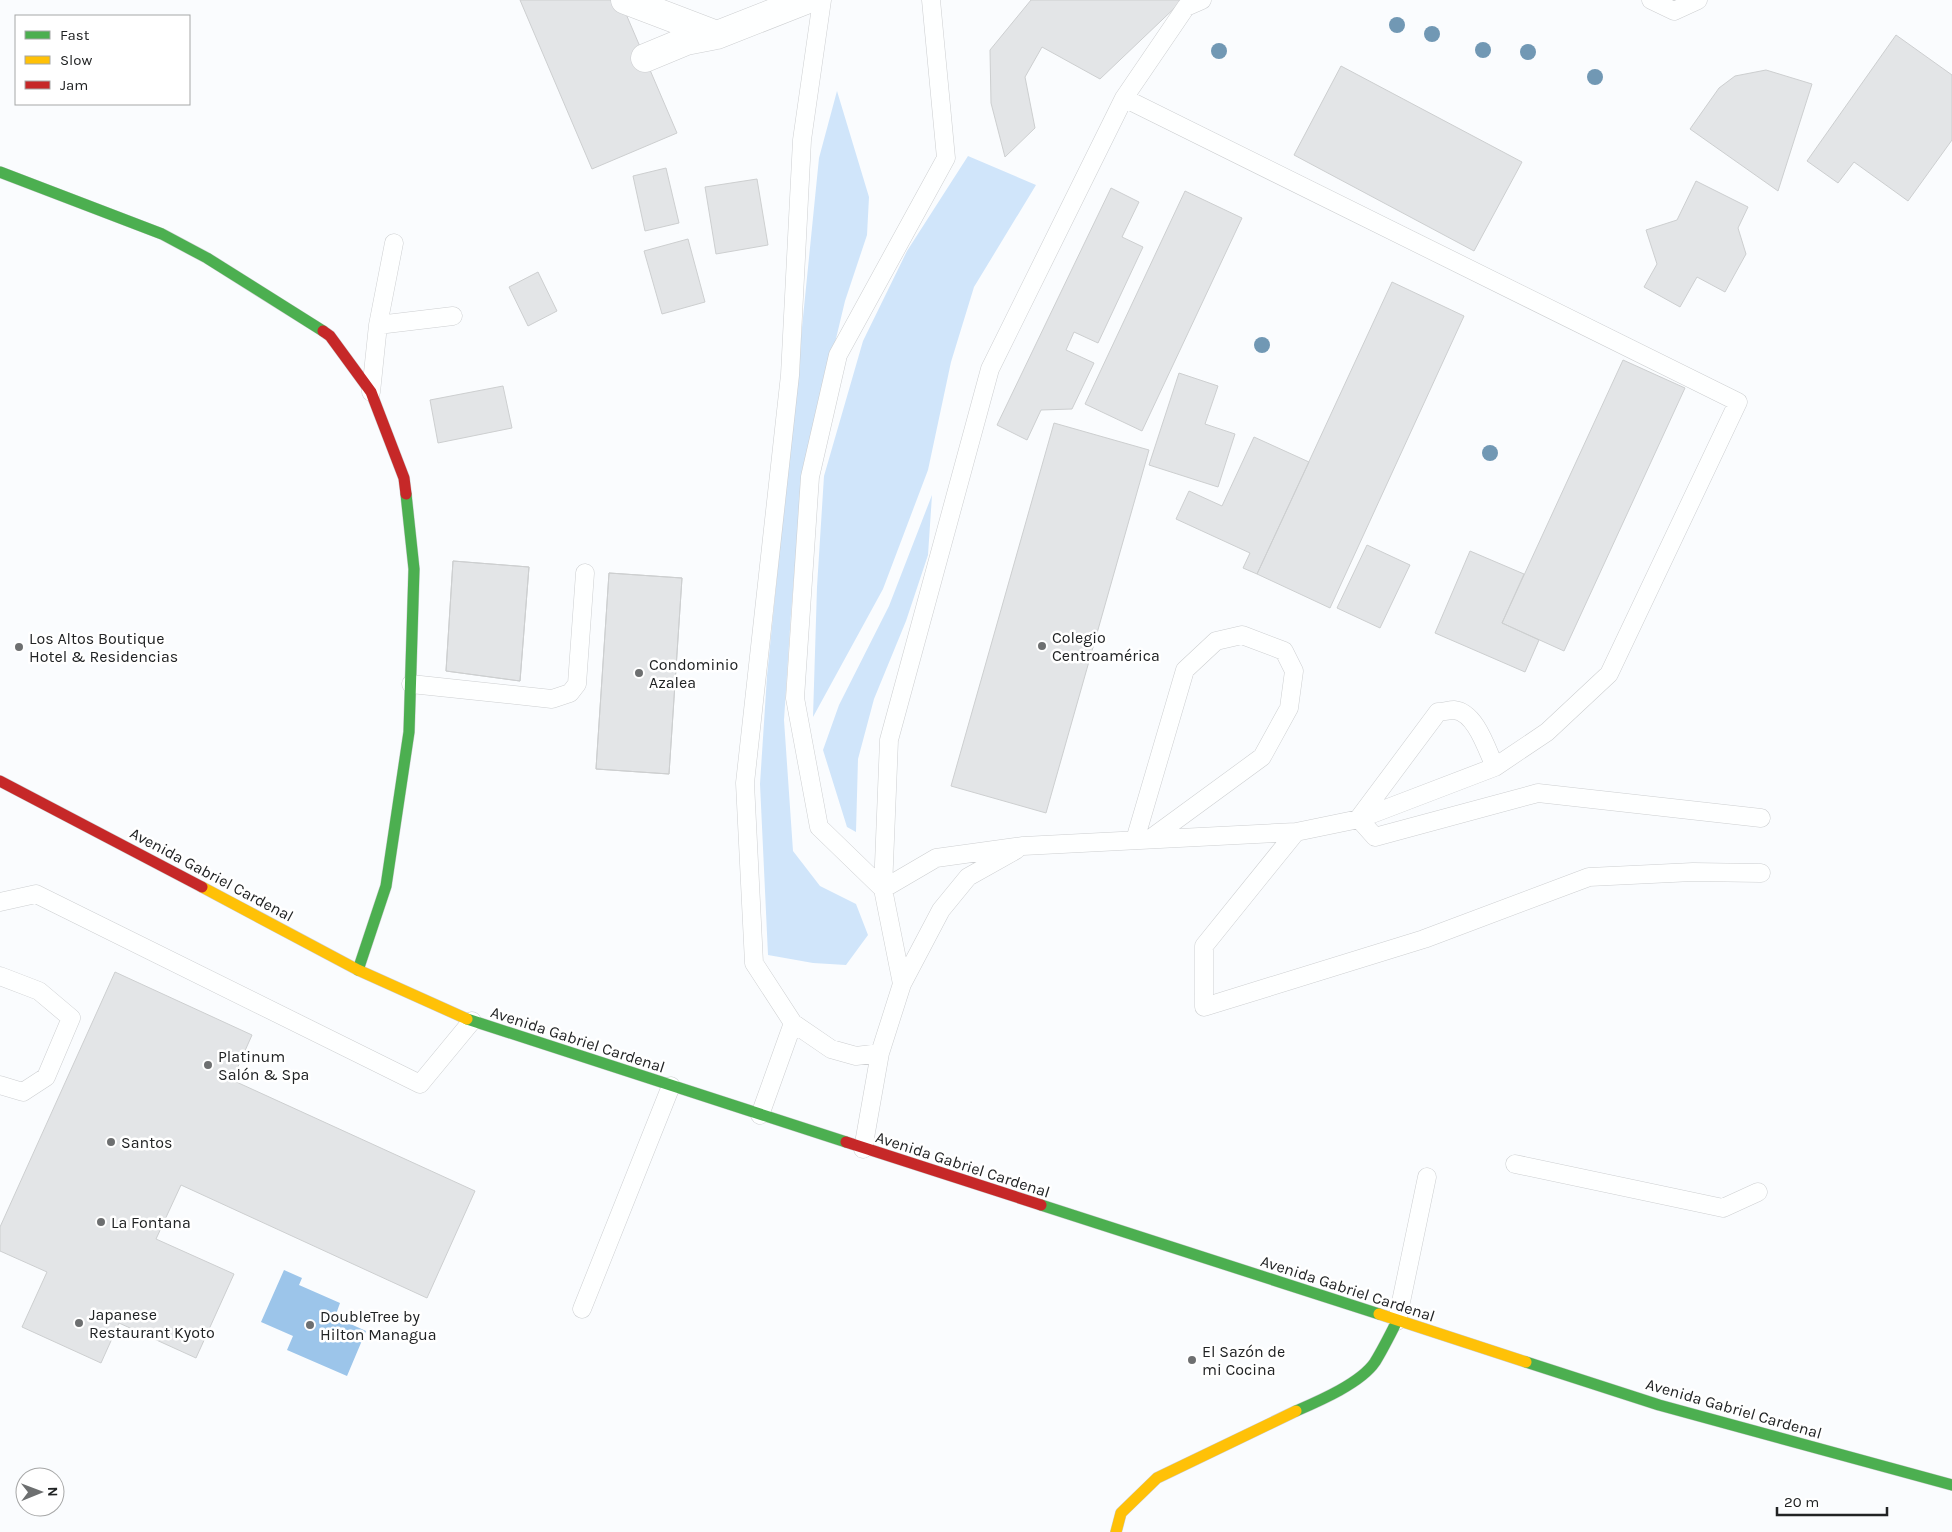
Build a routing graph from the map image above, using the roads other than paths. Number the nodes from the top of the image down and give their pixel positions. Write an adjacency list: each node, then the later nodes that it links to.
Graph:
1 (625, 0): 8 (street)
2 (806, 0): 8 (street)
3 (822, 0): 32 (lane)
4 (931, 0): 26 (lane)
5 (1202, 0): 10 (lane)
6 (1651, 0): 7 (lane)
7 (1698, 0)
8 (717, 35): 9 (street)
9 (645, 58)
10 (1124, 98): 18 (lane); 26 (lane)
11 (0, 172): 15 (street)
12 (394, 243): 14 (lane)
13 (454, 316): 14 (lane)
14 (378, 325): 15 (lane)
15 (371, 392): 17 (street)
16 (585, 573): 17 (lane)
17 (411, 684): 28 (street)
18 (1495, 767): 21 (lane); 21 (lane)
19 (0, 781): 28 (street, Avenida Gabriel Cardenal)
20 (1761, 818): 21 (lane)
21 (1359, 819): 22 (lane)
22 (1296, 832): 23 (lane); 25 (lane)
23 (1142, 839): 23 (lane); 24 (lane)
24 (1023, 846): 26 (lane); 30 (lane)
25 (1761, 873)
26 (883, 889): 30 (lane)
27 (0, 902): 31 (lane)
28 (358, 970): 31 (street, Avenida Gabriel Cardenal)
29 (0, 976): 34 (lane)
30 (902, 984): 33 (lane)
31 (472, 1021): 35 (street, Avenida Gabriel Cardenal)
32 (792, 1023): 33 (lane); 36 (lane)
33 (880, 1053): 37 (lane)
34 (0, 1085)
35 (671, 1086): 36 (street, Avenida Gabriel Cardenal); 41 (lane)
36 (760, 1115): 37 (street, Avenida Gabriel Cardenal)
37 (863, 1149): 42 (street, Avenida Gabriel Cardenal)
38 (1515, 1164): 40 (lane)
39 (1427, 1176): 42 (lane)
40 (1758, 1192)
41 (582, 1309)
42 (1397, 1321): 43 (street, Avenida Gabriel Cardenal); 44 (street)
43 (1952, 1485)
44 (1116, 1532)

